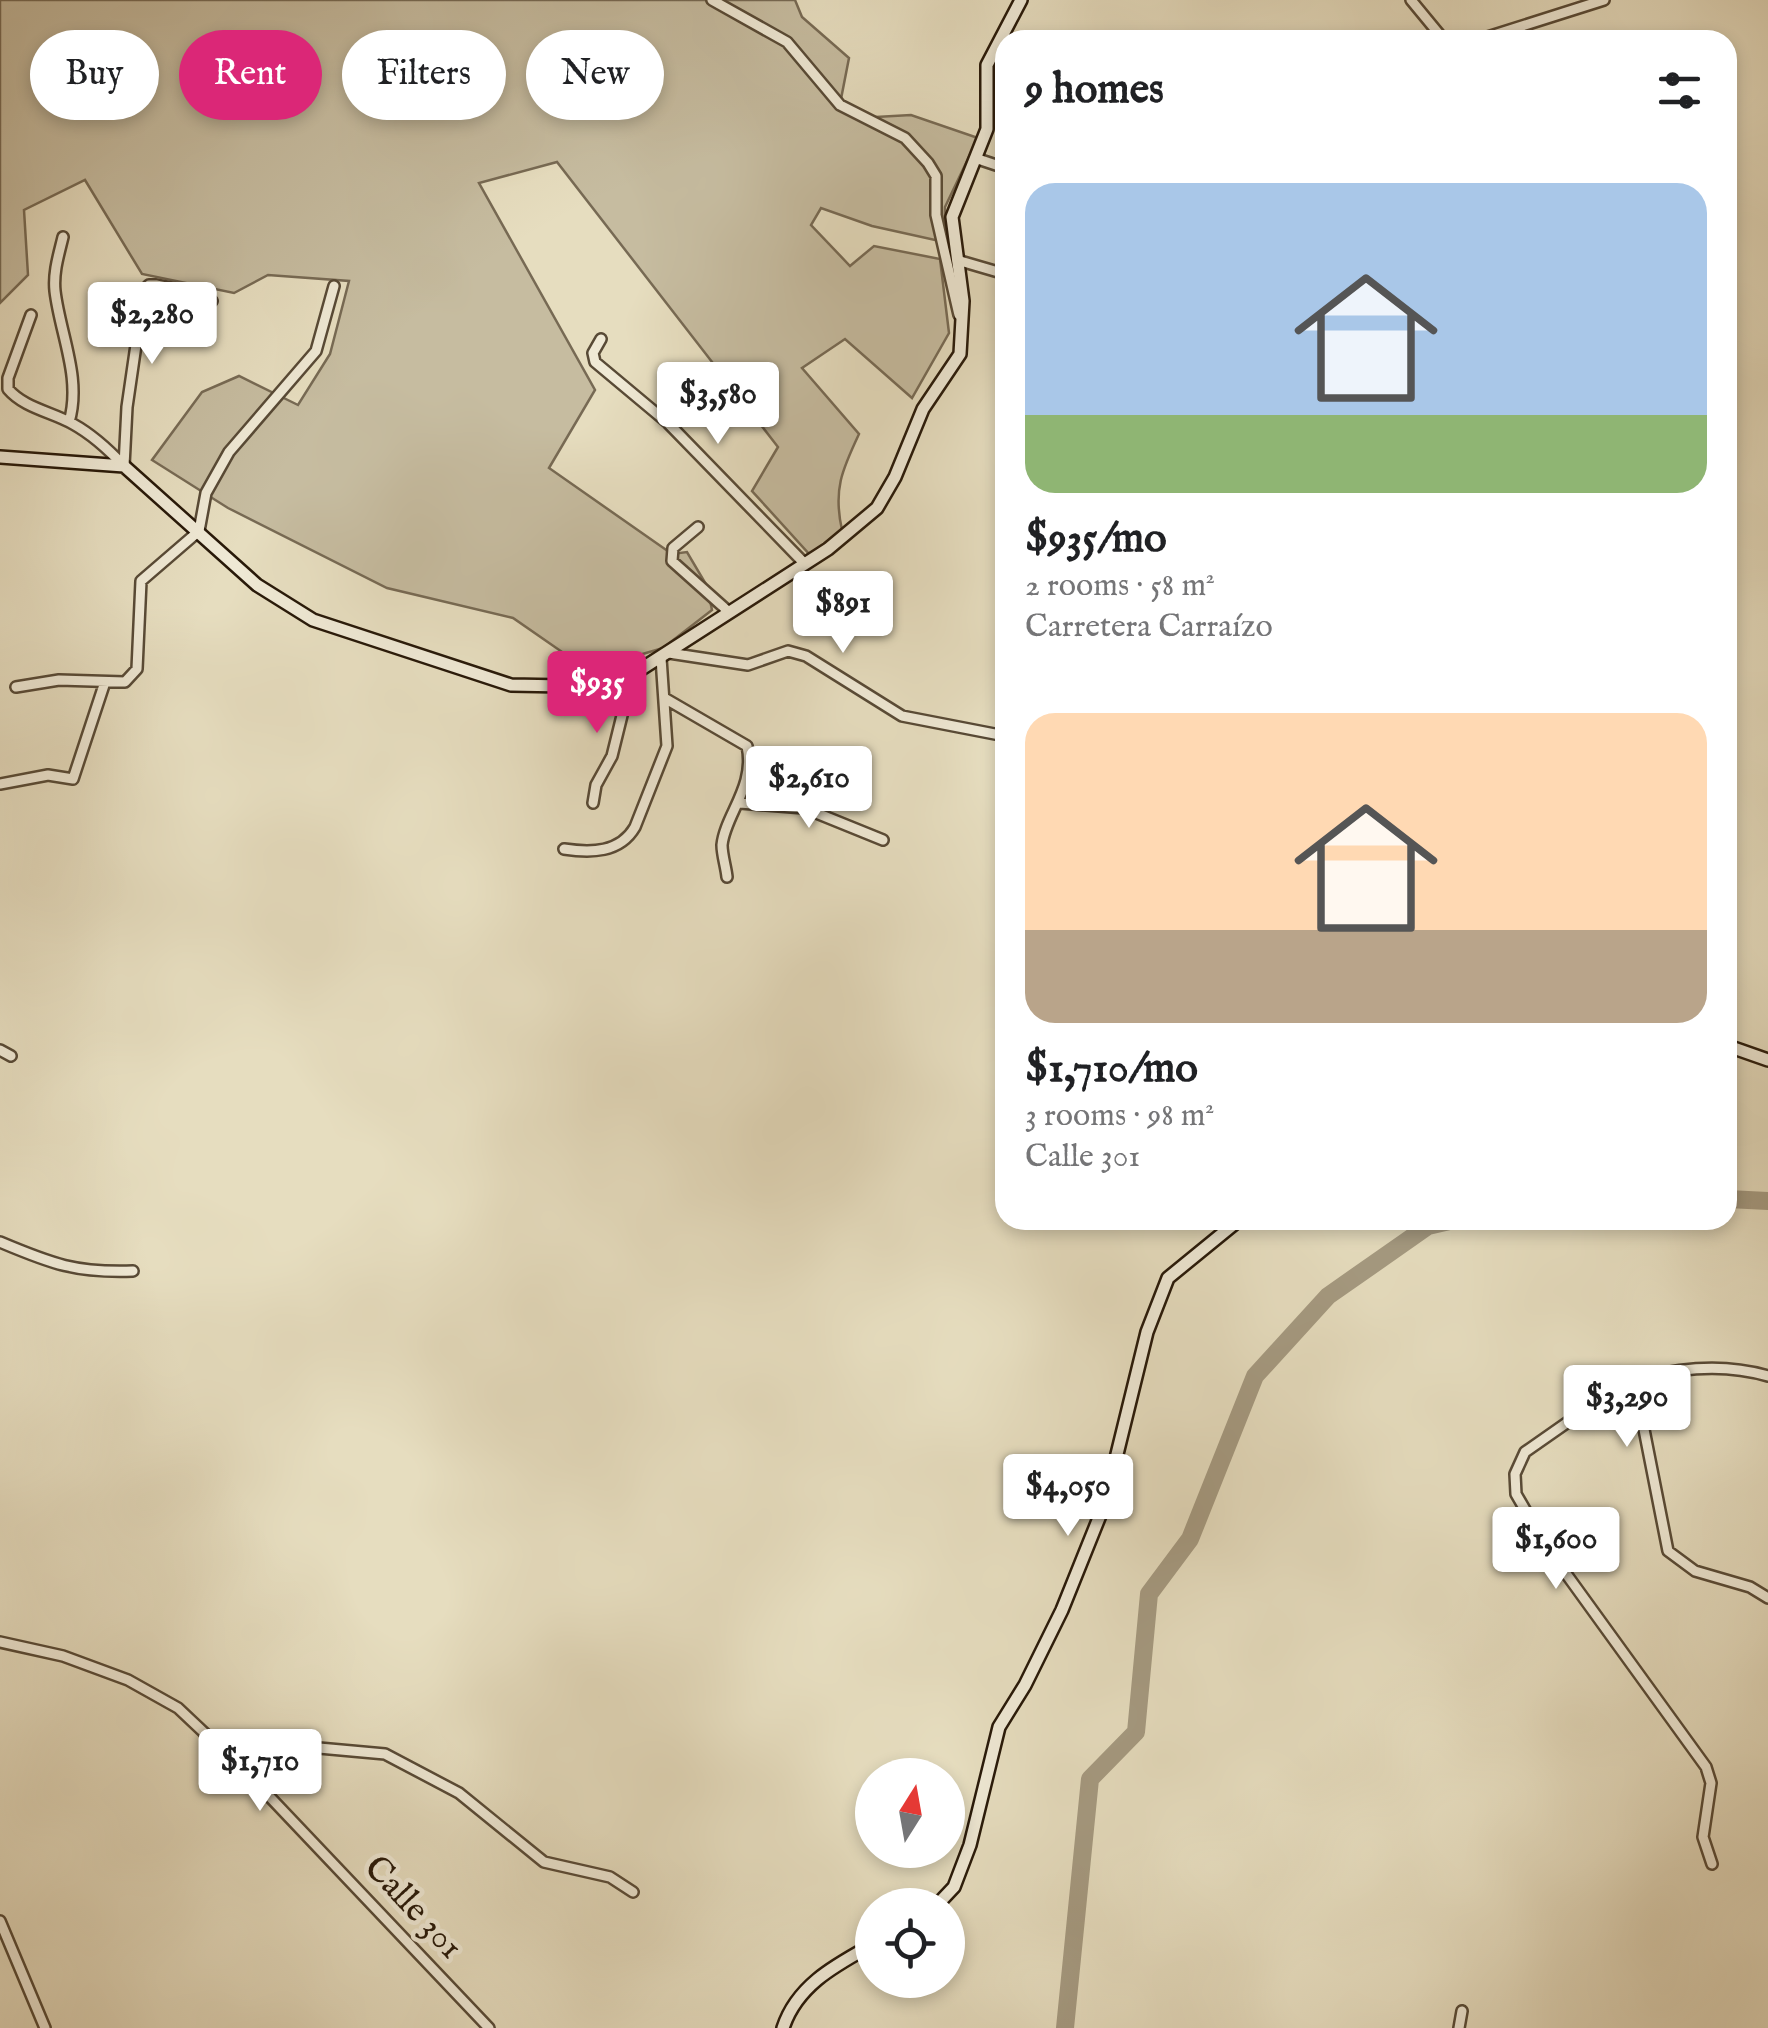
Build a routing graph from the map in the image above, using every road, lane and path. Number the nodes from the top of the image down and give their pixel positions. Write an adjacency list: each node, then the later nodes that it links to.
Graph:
1 (712, 0): 17 (street)
2 (1020, 0): 5 (street)
3 (1412, 0): 6 (street)
4 (1604, 0): 7 (street)
5 (1005, 30)
6 (1436, 30)
7 (1510, 30)
8 (995, 48): 9 (street)
9 (978, 159): 10 (street); 12 (street)
10 (995, 165)
11 (64, 236): 19 (street)
12 (957, 260): 13 (street); 17 (street)
13 (995, 271)
14 (334, 286): 23 (street)
15 (212, 302): 21 (street)
16 (31, 315): 19 (street)
17 (961, 328): 24 (street)
18 (601, 339): 24 (street)
19 (69, 422): 21 (street)
20 (0, 457): 21 (street)
21 (124, 466): 23 (street)
22 (698, 526): 25 (street)
23 (198, 531): 27 (street); 28 (street)
24 (804, 564): 25 (street)
25 (730, 612): 26 (street)
26 (665, 656): 27 (street); 30 (street); 31 (street)
27 (632, 674): 34 (street)
28 (105, 682): 29 (street); 32 (street)
29 (16, 686)
30 (666, 699): 33 (street); 36 (street)
31 (995, 734)
32 (0, 784)
33 (740, 802): 35 (street); 37 (street)
34 (593, 803)
35 (883, 840)
36 (569, 850)
37 (727, 877)
38 (1737, 1049): 41 (street)
39 (0, 1050): 40 (street)
40 (12, 1056)
41 (1768, 1060)
42 (1226, 1230): 51 (street)
43 (0, 1242): 44 (street)
44 (133, 1270)
45 (1768, 1376): 46 (street)
46 (1645, 1377): 47 (street); 50 (street)
47 (1768, 1598)
48 (0, 1642): 49 (street, Calle 301)
49 (248, 1774): 52 (street); 57 (street, Calle 301)
50 (1712, 1864)
51 (953, 1888)
52 (633, 1892)
53 (0, 1921): 56 (street)
54 (855, 1954): 58 (street)
55 (1462, 2011): 59 (street)
56 (45, 2028)
57 (489, 2028)
58 (783, 2028)
59 (1459, 2028)

